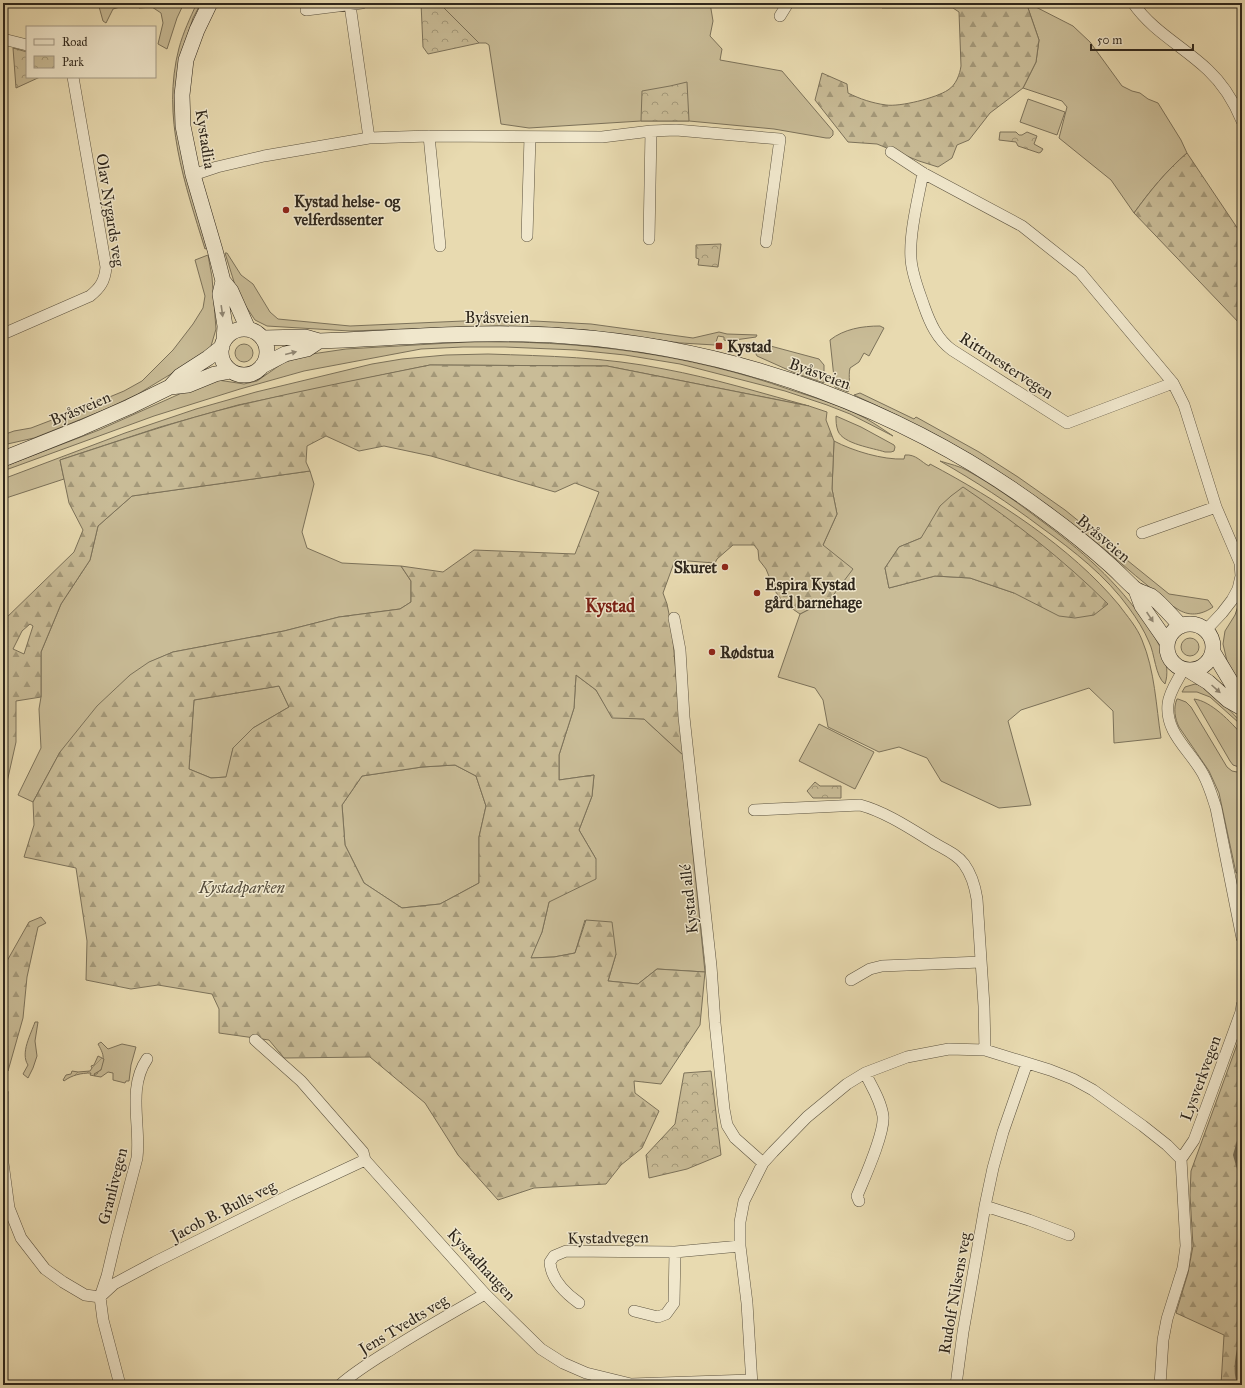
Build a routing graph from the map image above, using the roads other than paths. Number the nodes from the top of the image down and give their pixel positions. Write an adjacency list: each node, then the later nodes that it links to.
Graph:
1 (210, 3): 18 (main road, Kystadlia)
2 (362, 3): 5 (street)
3 (788, 3): 7 (street)
4 (1133, 3): 11 (street)
5 (350, 5): 6 (street); 15 (street)
6 (306, 10)
7 (780, 16)
8 (3, 39): 9 (street)
9 (26, 45)
10 (73, 78): 25 (street, Olav Nygards veg)
11 (1242, 121)
12 (651, 131): 14 (street); 20 (street); 21 (street)
13 (429, 136): 14 (street); 15 (street); 22 (street)
14 (530, 137): 19 (street)
15 (369, 138): 18 (street)
16 (891, 152): 17 (street)
17 (923, 173): 31 (street); 31 (street, Rittmestervegen)
18 (193, 175): 23 (main road, Kystadlia)
19 (527, 236)
20 (649, 239)
21 (766, 242)
22 (440, 246)
23 (223, 281): 24 (main road, Kystadlia); 28 (main road, Kystadlia, one-way to 28)
24 (248, 329): 26 (main road); 28 (main road)
25 (3, 334)
26 (263, 338): 27 (main road, Byåsveien); 29 (main road)
27 (319, 341): 29 (main road, Byåsveien, one-way to 27); 36 (main road, Byåsveien)
28 (223, 344): 30 (main road); 32 (main road, Byåsveien)
29 (262, 366): 30 (main road)
30 (231, 371): 32 (main road, Byåsveien)
31 (1173, 383): 34 (street)
32 (170, 387): 33 (main road, Byåsveien)
33 (3, 459)
34 (1216, 507): 35 (street); 39 (street)
35 (1142, 534)
36 (1136, 590): 38 (main road, Byåsveien); 40 (main road, Byåsveien, one-way to 40)
37 (674, 618): 57 (street, Kystad allé)
38 (1181, 626): 39 (main road); 40 (main road)
39 (1206, 630): 41 (main road)
40 (1167, 642): 42 (main road)
41 (1213, 652): 42 (main road); 43 (main road)
42 (1187, 670): 43 (main road, one-way to 43); 45 (street)
43 (1242, 708)
44 (754, 810): 46 (street)
45 (1242, 938)
46 (981, 962): 47 (street); 50 (street)
47 (851, 980)
48 (1242, 1005): 55 (street, Lysverkvegen)
49 (255, 1040): 56 (street, Kystadhaugen)
50 (984, 1050): 52 (street); 53 (street)
51 (147, 1059): 64 (street, Granlivegen)
52 (1027, 1063): 55 (street); 59 (street, Rudolf Nilsens veg)
53 (865, 1073): 57 (street); 58 (street)
54 (3, 1094): 64 (street)
55 (1181, 1159): 71 (street)
56 (366, 1160): 63 (street, Kystadhaugen); 64 (street, Jacob B. Bulls veg)
57 (763, 1163): 61 (street)
58 (859, 1201)
59 (985, 1206): 60 (street); 70 (street, Rudolf Nilsens veg)
60 (1069, 1235)
61 (740, 1246): 62 (street, Kystadvegen); 67 (street)
62 (675, 1252): 65 (street, Kystadvegen); 66 (street)
63 (485, 1294): 67 (street, Kystadhaugen); 69 (street, Jens Tvedts veg)
64 (100, 1297): 68 (street, Granlivegen)
65 (579, 1303)
66 (634, 1311)
67 (752, 1382)
68 (120, 1385)
69 (340, 1385)
70 (956, 1385)
71 (1160, 1385)

